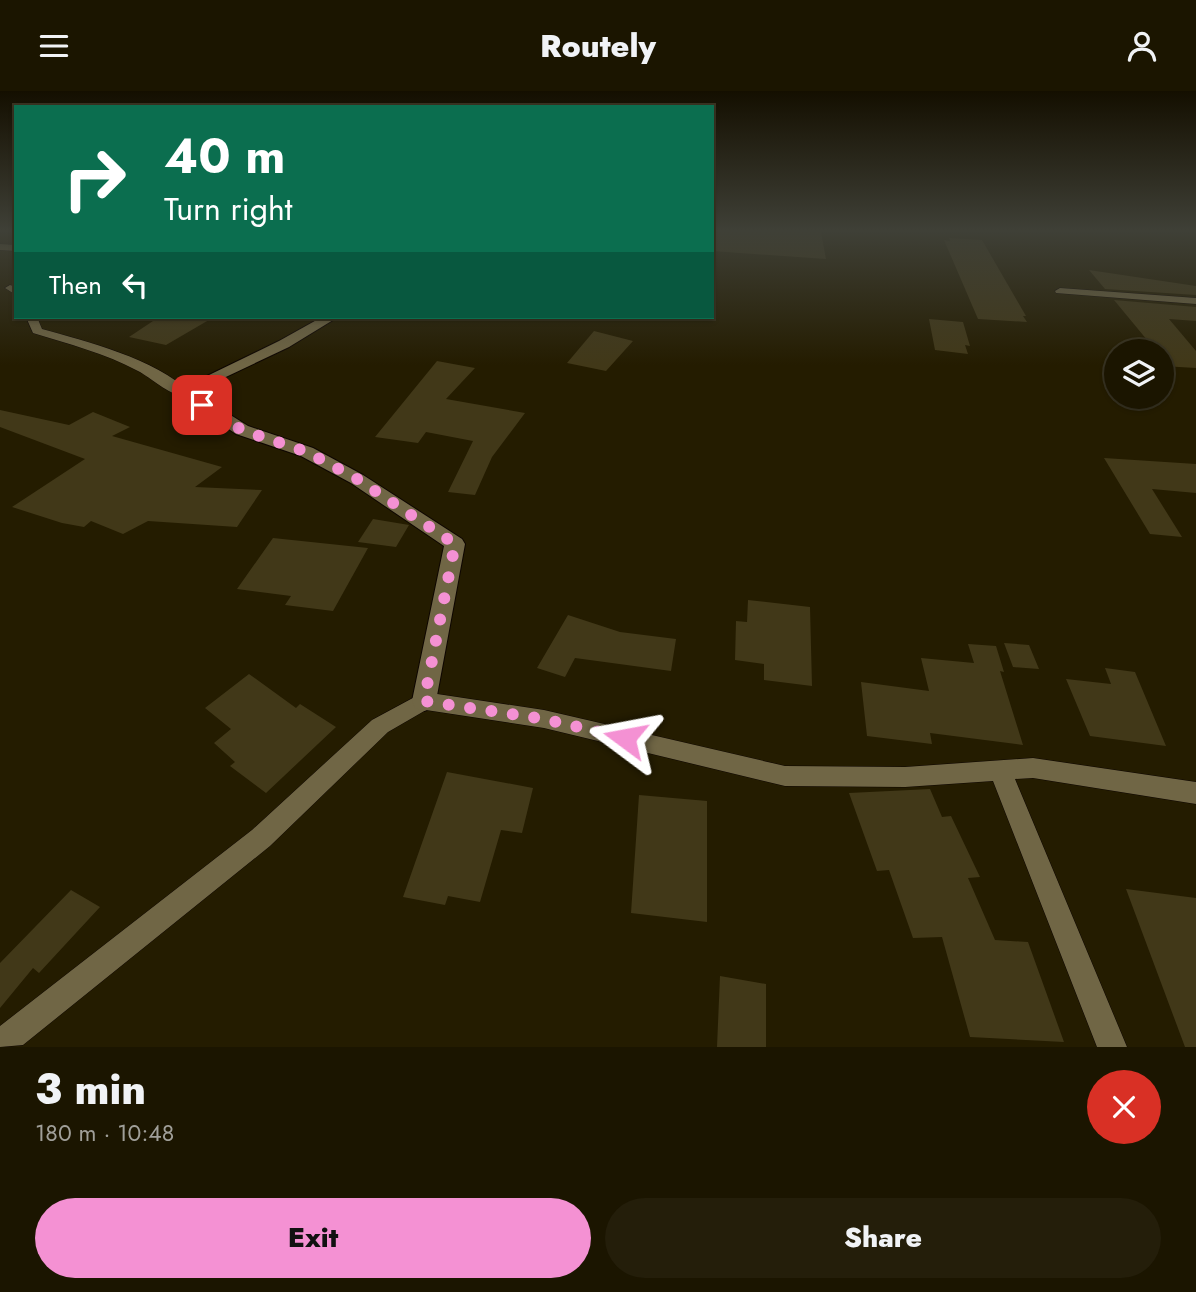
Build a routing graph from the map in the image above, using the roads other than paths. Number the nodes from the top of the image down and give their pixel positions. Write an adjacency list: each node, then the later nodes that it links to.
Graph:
1 (1060, 291): 2 (lane)
2 (1196, 301)
3 (33, 319): 5 (lane)
4 (328, 319): 5 (street)
5 (182, 392): 6 (street)
6 (424, 701): 7 (lane); 9 (lane)
7 (1000, 771): 8 (lane); 10 (lane)
8 (1196, 793)
9 (0, 1042)
10 (1112, 1047)

